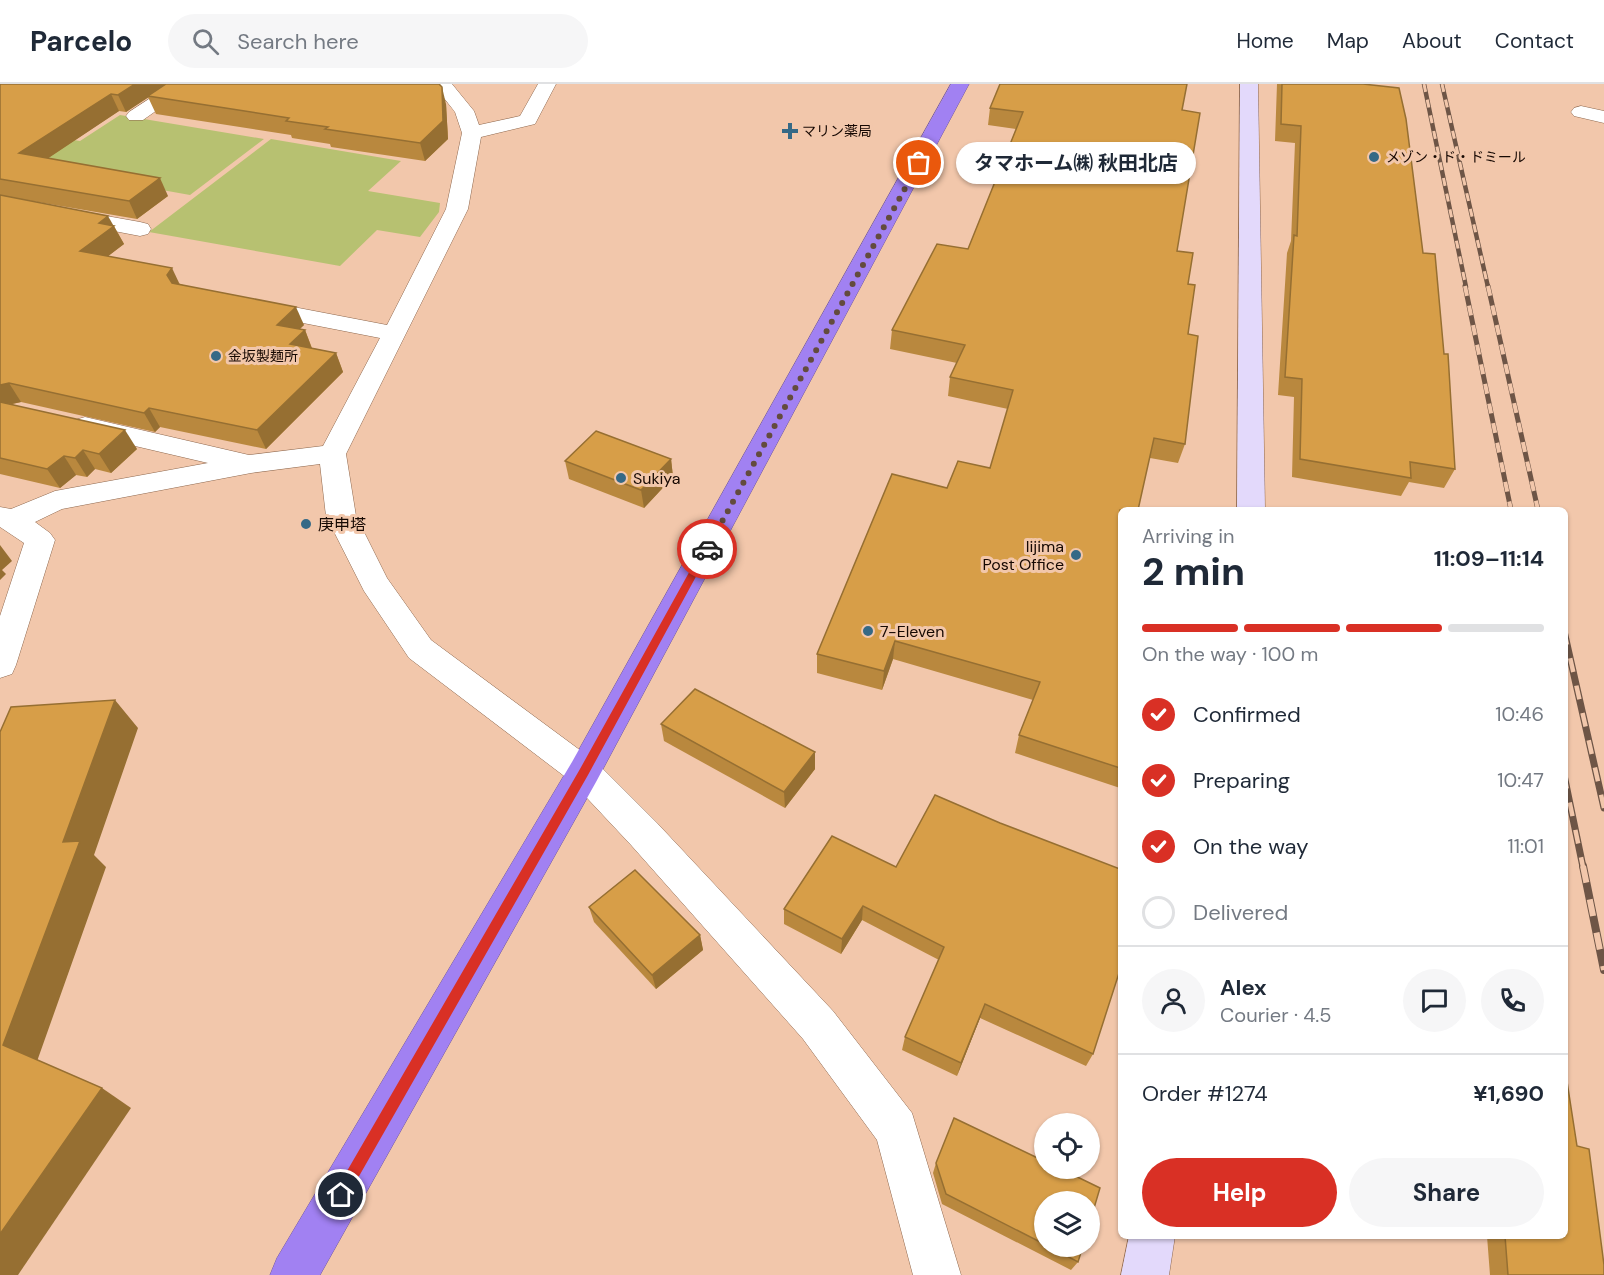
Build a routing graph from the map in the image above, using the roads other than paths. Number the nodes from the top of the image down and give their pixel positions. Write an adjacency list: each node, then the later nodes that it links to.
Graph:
1 (185, 84): 7 (street)
2 (442, 84): 9 (street)
3 (547, 84): 9 (street)
4 (960, 84): 20 (highway)
5 (1249, 84): 17 (street)
6 (1581, 112): 8 (street)
7 (136, 116)
8 (1604, 117)
9 (472, 133): 13 (street)
10 (0, 203): 11 (street)
11 (140, 229)
12 (236, 303): 13 (street)
13 (395, 334): 15 (street)
14 (56, 419): 16 (street)
15 (332, 454): 16 (street); 20 (street)
16 (251, 464): 18 (street)
17 (1251, 507)
18 (7, 518): 19 (street)
19 (0, 665)
20 (584, 772): 22 (highway); 23 (street)
21 (1151, 1239): 24 (street)
22 (294, 1275)
23 (937, 1275)
24 (1144, 1275)

